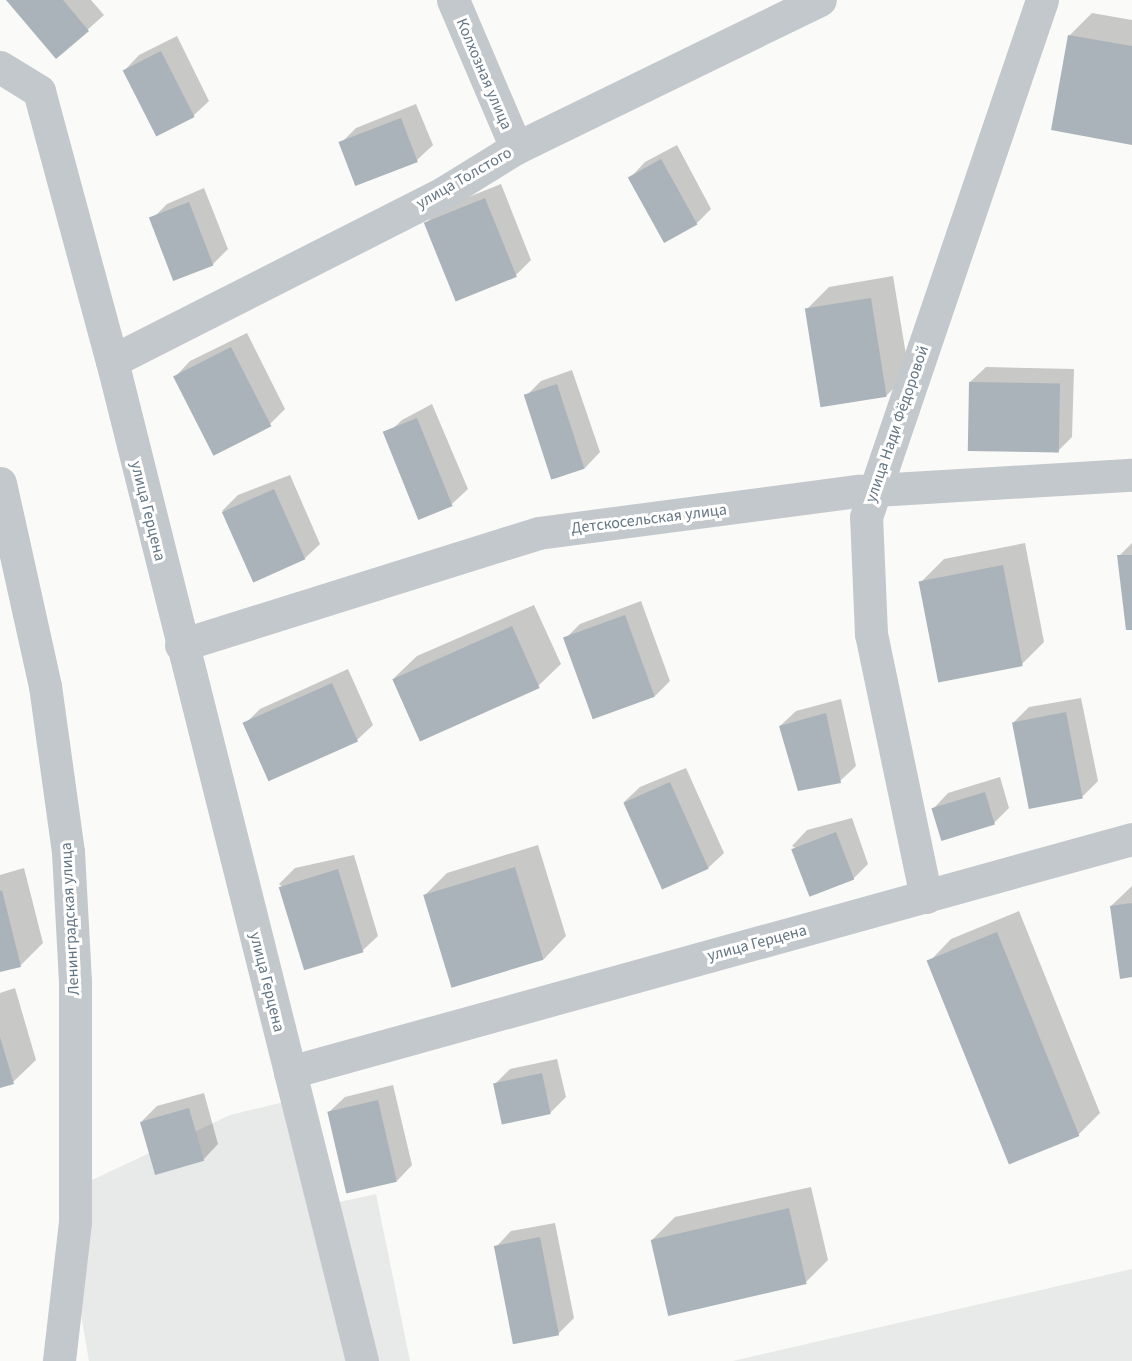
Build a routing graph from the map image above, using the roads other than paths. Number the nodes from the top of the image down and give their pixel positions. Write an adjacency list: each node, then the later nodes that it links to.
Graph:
1 (453, 0): 5 (street, Колхозная улица)
2 (820, 0): 5 (street, улица Толстого)
3 (1042, 0): 9 (street, улица Нади Фёдоровой)
4 (0, 67): 6 (street, улица Герцена)
5 (516, 148): 6 (street, улица Толстого)
6 (112, 361): 10 (street, улица Герцена)
7 (1132, 475): 9 (street, Детскосельская улица)
8 (0, 483): 14 (street, Ленинградская улица)
9 (874, 490): 10 (street, Детскосельская улица); 12 (street, улица Нади Фёдоровой)
10 (181, 645): 13 (street, улица Герцена)
11 (1132, 839): 12 (street, улица Герцена)
12 (926, 897): 13 (street, улица Герцена)
13 (290, 1072): 15 (street)
14 (59, 1361)
15 (362, 1361)

